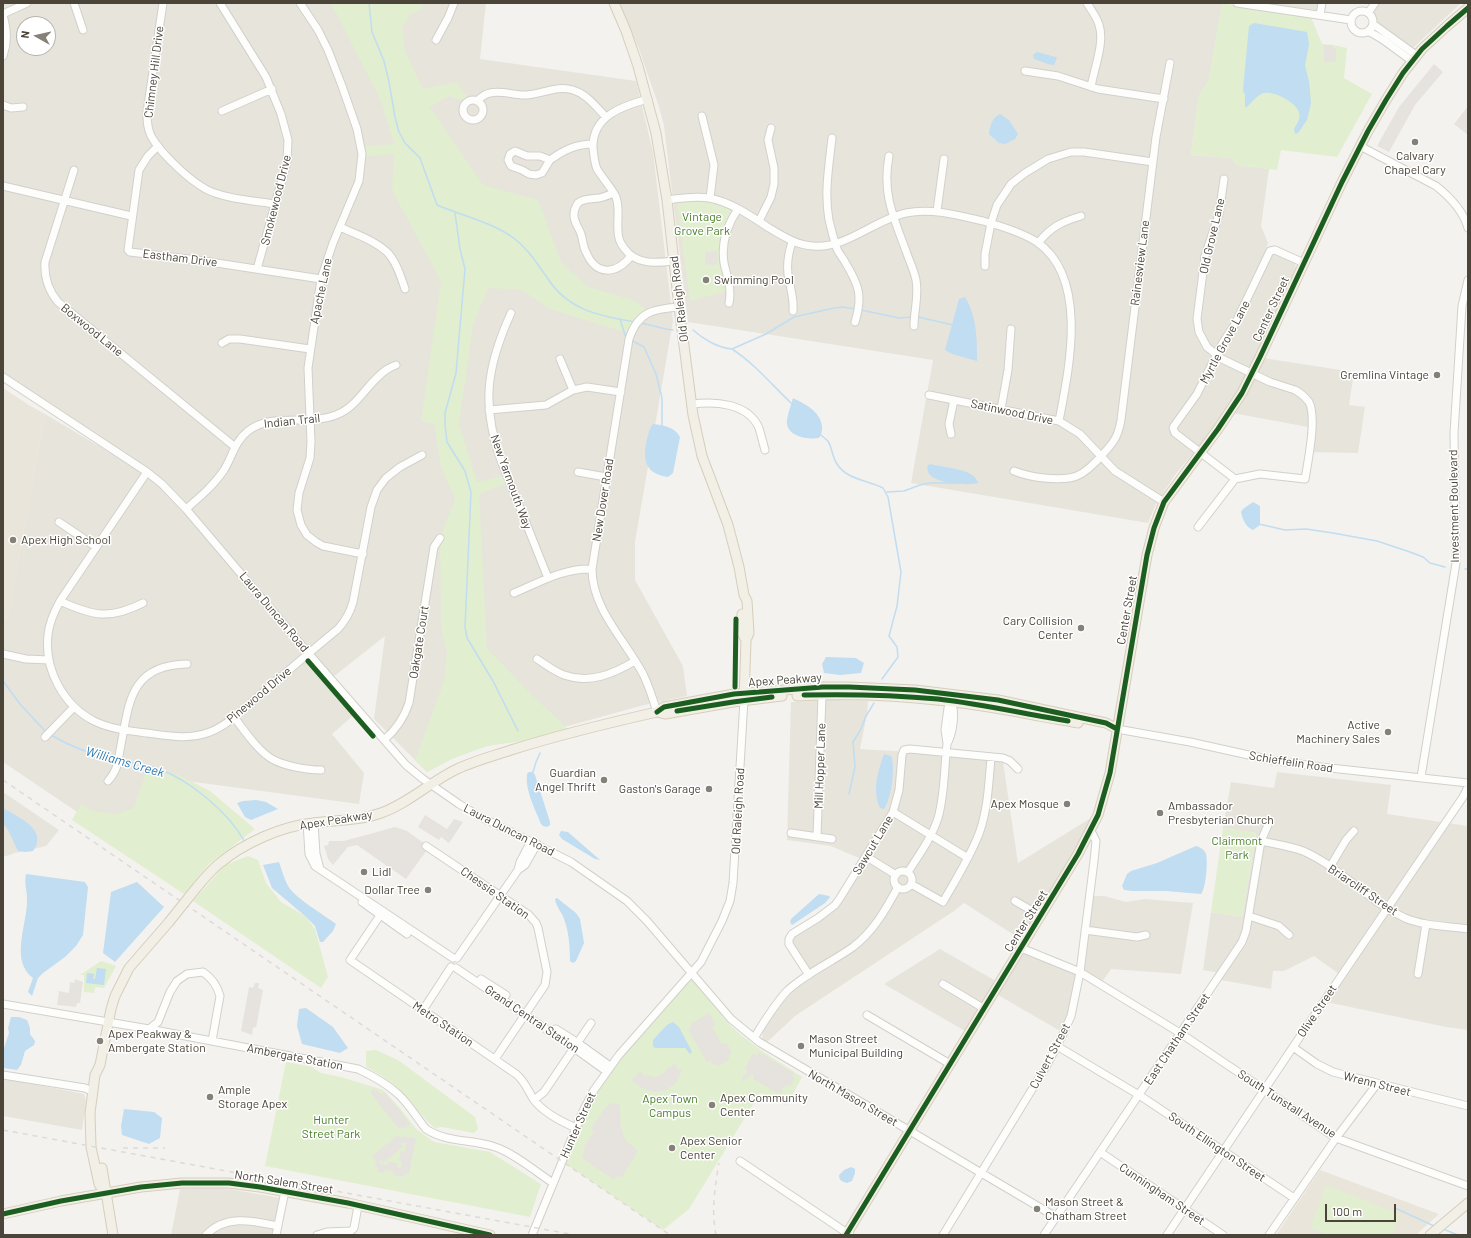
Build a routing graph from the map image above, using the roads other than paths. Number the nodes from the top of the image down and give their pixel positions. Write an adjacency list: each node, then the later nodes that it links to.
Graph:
1 (27, 3): 14 (street)
2 (74, 3): 18 (street)
3 (163, 3): 38 (street, Chimney Hill Drive)
4 (220, 3): 26 (street, Smokewood Drive)
5 (300, 3): 59 (street, Apache Lane)
6 (454, 3): 20 (street)
7 (614, 3): 28 (main road, Old Raleigh Road)
8 (1087, 3): 25 (street)
9 (1237, 3): 15 (street)
10 (1322, 3): 15 (street)
11 (1375, 3): 13 (street)
12 (1468, 8): 22 (main road, Center Street)
13 (1368, 12): 16 (street); 17 (street)
14 (3, 14): 21 (street)
15 (1320, 15): 16 (street)
16 (1351, 20): 19 (street)
17 (1373, 24): 19 (street); 22 (street)
18 (82, 30)
19 (1368, 31): 22 (street)
20 (436, 40)
21 (3, 56)
22 (1414, 58): 39 (main road, Center Street)
23 (1170, 63): 27 (street, Rainesview Lane)
24 (1025, 71): 25 (street)
25 (1091, 87): 27 (street)
26 (272, 89): 32 (street); 51 (street, Smokewood Drive)
27 (1164, 99): 43 (street, Rainesview Lane)
28 (648, 100): 34 (street); 50 (main road, Old Raleigh Road)
29 (478, 101): 34 (street)
30 (3, 105): 31 (street)
31 (23, 107)
32 (222, 110)
33 (702, 116): 48 (street)
34 (606, 117): 37 (street)
35 (771, 128): 57 (street)
36 (832, 138): 62 (street)
37 (593, 144): 42 (street); 47 (street)
38 (158, 146): 51 (street, Chimney Hill Drive); 54 (street, Eastham Drive)
39 (1360, 146): 60 (street); 66 (main road, Center Street)
40 (889, 156): 56 (street)
41 (944, 159): 53 (street)
42 (550, 160): 42 (street)
43 (1153, 162): 58 (street); 100 (street, Rainesview Lane)
44 (74, 170): 49 (street, Boxwood Lane)
45 (1224, 179): 81 (street, Old Grove Lane)
46 (3, 186): 49 (street)
47 (614, 193): 64 (street); 64 (street)
48 (710, 198): 50 (street); 52 (street)
49 (64, 200): 54 (street); 96 (street, Boxwood Lane)
50 (667, 200): 65 (main road, Old Raleigh Road)
51 (276, 204): 68 (street, Smokewood Drive)
52 (738, 209): 57 (street); 72 (street)
53 (937, 212): 56 (street); 58 (street)
54 (131, 216): 68 (street, Eastham Drive)
55 (1081, 216): 63 (street)
56 (893, 217): 62 (street); 77 (street)
57 (759, 221): 61 (street)
58 (991, 223): 63 (street); 67 (street)
59 (340, 227): 69 (street, Apache Lane); 71 (street)
60 (1468, 228)
61 (792, 242): 62 (street); 74 (street)
62 (836, 243): 76 (street)
63 (1038, 243): 94 (street)
64 (631, 256): 65 (street)
65 (674, 261): 73 (main road, Old Raleigh Road)
66 (1304, 263): 81 (street, Myrtle Grove Lane); 84 (main road, Center Street)
67 (985, 266)
68 (258, 269): 69 (street, Eastham Drive)
69 (321, 279): 80 (street, Apache Lane)
70 (1468, 280): 138 (street, Investment Boulevard)
71 (405, 289)
72 (729, 303)
73 (679, 307): 87 (street, New Dover Road); 90 (main road, Old Raleigh Road)
74 (793, 311)
75 (511, 314): 92 (street, New Yarmouth Way)
76 (855, 322)
77 (914, 326)
78 (1011, 329): 91 (street)
79 (222, 343): 80 (street)
80 (310, 349): 93 (street, Apache Lane)
81 (1216, 355): 84 (street, Old Grove Lane); 98 (street, Myrtle Grove Lane)
82 (560, 359): 86 (street)
83 (396, 365): 93 (street, Indian Trail)
84 (1252, 373): 98 (main road, Center Street); 105 (street, Old Grove Lane)
85 (3, 377): 102 (street, Laura Duncan Road)
86 (573, 390): 87 (street); 92 (street)
87 (620, 392): 104 (street, New Dover Road)
88 (929, 394): 89 (street, Satinwood Drive)
89 (954, 400): 91 (street, Satinwood Drive); 95 (street)
90 (692, 404): 97 (street); 125 (main road, Old Raleigh Road)
91 (1001, 409): 94 (street, Satinwood Drive)
92 (489, 410): 114 (street, New Yarmouth Way)
93 (310, 419): 96 (street, Indian Trail); 112 (street, Apache Lane)
94 (1059, 421): 100 (street, Satinwood Drive)
95 (950, 434)
96 (235, 447): 107 (street, Indian Trail)
97 (765, 450)
98 (1201, 452): 105 (street); 106 (main road, Center Street)
99 (422, 455): 112 (street, Pinewood Drive)
100 (1100, 457): 101 (street, Rainesview Lane); 106 (street, Satinwood Drive)
101 (1014, 471)
102 (146, 472): 107 (street, Laura Duncan Road); 111 (street, Pinewood Drive)
103 (578, 472): 104 (street)
104 (606, 477): 113 (street, New Dover Road)
105 (1235, 479): 109 (street)
106 (1164, 502): 130 (main road, Center Street)
107 (186, 509): 119 (street, Laura Duncan Road)
108 (59, 522): 111 (street)
109 (1198, 527)
110 (440, 538): 133 (street, Oakgate Court)
111 (96, 547): 116 (street, Pinewood Drive)
112 (363, 554): 119 (street, Pinewood Drive)
113 (592, 569): 114 (street); 122 (street, New Dover Road)
114 (548, 578): 115 (street)
115 (514, 593)
116 (60, 601): 117 (street); 121 (street, Pinewood Drive)
117 (143, 603)
118 (3, 654): 121 (street)
119 (308, 654): 129 (street, Pinewood Drive); 133 (street, Laura Duncan Road)
120 (537, 659): 122 (street)
121 (49, 660): 127 (street, Pinewood Drive)
122 (635, 661): 128 (street, New Dover Road)
123 (187, 664): 131 (street)
124 (822, 695): 125 (main road, Apex Peakway); 126 (main road, Apex Peakway); 150 (street, Mill Hopper Lane)
125 (744, 696): 126 (main road, Apex Peakway); 128 (main road, Apex Peakway); 176 (street, Old Raleigh Road)
126 (952, 698): 130 (main road, Apex Peakway); 134 (street)
127 (74, 707): 131 (street, Pinewood Drive); 132 (street)
128 (657, 712): 141 (main road, Apex Peakway)
129 (234, 718): 131 (street, Pinewood Drive); 137 (street)
130 (1117, 729): 138 (street, Schieffelin Road); 146 (main road, Center Street)
131 (124, 730): 139 (street)
132 (45, 737)
133 (384, 740): 141 (street, Laura Duncan Road)
134 (946, 753): 135 (street, Sawcut Lane); 143 (street, Sawcut Lane); 149 (street)
135 (992, 757): 136 (street, Sawcut Lane); 156 (street)
136 (1018, 769)
137 (321, 770)
138 (1420, 777): 140 (street, Schieffelin Road)
139 (108, 781)
140 (1468, 783)
141 (430, 784): 144 (main road, Apex Peakway); 153 (street, Laura Duncan Road)
142 (1468, 787): 164 (street, Olive Street)
143 (894, 812): 149 (street); 155 (street, Sawcut Lane)
144 (310, 823): 165 (street, Grand Central Station); 185 (main road, Apex Peakway, bridge)
145 (1268, 825): 152 (street, East Chatham Street)
146 (1091, 831): 166 (main road, Center Street); 170 (street, Culvert Street)
147 (1354, 831): 157 (street)
148 (792, 833): 150 (street)
149 (930, 835): 156 (street); 158 (street)
150 (817, 837): 151 (street)
151 (832, 838)
152 (1261, 841): 157 (street, Briarcliff Street); 167 (street, East Chatham Street)
153 (534, 843): 162 (street); 176 (street, Laura Duncan Road)
154 (426, 846): 162 (street, Chessie Station)
155 (866, 857): 159 (street); 178 (street, Sawcut Lane)
156 (968, 858): 160 (street)
157 (1330, 867): 164 (street, Briarcliff Street)
158 (908, 872): 159 (street); 160 (street)
159 (896, 874): 161 (street)
160 (911, 884): 161 (street)
161 (898, 886): 178 (street)
162 (500, 895): 174 (street); 183 (street, Chessie Station)
163 (1015, 901): 166 (street)
164 (1388, 908): 168 (street, Briarcliff Street); 193 (street, Olive Street)
165 (381, 913): 174 (street, Grand Central Station); 182 (street, Metro Station)
166 (1041, 916): 173 (main road, Center Street)
167 (1249, 916): 172 (street); 188 (street, East Chatham Street)
168 (1426, 924): 169 (street, Briarcliff Street); 177 (street)
169 (1468, 929)
170 (1085, 930): 171 (street); 175 (street, Culvert Street)
171 (1146, 934)
172 (1289, 935)
173 (1021, 948): 175 (street, South Tunstall Avenue); 181 (main road, Center Street)
174 (454, 963): 182 (street); 183 (street, Grand Central Station)
175 (1080, 972): 188 (street, South Tunstall Avenue); 192 (street, Culvert Street)
176 (692, 973): 189 (street, Laura Duncan Road); 197 (street, Hunter Street)
177 (1418, 974)
178 (809, 975): 189 (street)
179 (943, 984): 181 (street)
180 (3, 1004): 185 (street, Ambergate Station)
181 (983, 1008): 195 (main road, Center Street)
182 (423, 1010): 194 (street, Metro Station)
183 (527, 1012): 191 (street, Grand Central Station); 194 (street, Chessie Station)
184 (867, 1015): 195 (street)
185 (108, 1022): 187 (street, Ambergate Station); 196 (main road, Apex Peakway)
186 (591, 1023): 191 (street)
187 (149, 1029): 190 (street, Ambergate Station); 190 (street)
188 (1180, 1033): 200 (street, South Tunstall Avenue); 202 (street, East Chatham Street)
189 (754, 1038): 206 (street, North Mason Street)
190 (212, 1041): 212 (street, Ambergate Station)
191 (576, 1045): 197 (street, Grand Central Station); 203 (street)
192 (1058, 1046): 202 (street, South Ellington Street); 211 (street, Culvert Street)
193 (1293, 1047): 199 (street, Wrenn Street); 200 (street, Olive Street)
194 (495, 1059): 203 (street, Metro Station)
195 (950, 1064): 206 (main road, Center Street)
196 (100, 1065): 201 (main road, Apex Peakway); 215 (main road, Apex Peakway)
197 (608, 1069): 205 (street, Hunter Street)
198 (3, 1075): 201 (street)
199 (1377, 1084): 204 (street, Wrenn Street); 207 (street)
200 (1264, 1089): 207 (street, South Tunstall Avenue); 208 (street, Olive Street)
201 (92, 1091): 215 (main road, Apex Peakway)
202 (1139, 1095): 208 (street, South Ellington Street); 209 (street, East Chatham Street)
203 (534, 1100): 205 (street, Metro Station)
204 (1468, 1106)
205 (576, 1128): 212 (street, Hunter Street)
206 (909, 1130): 211 (street, North Mason Street); 224 (main road, Center Street)
207 (1336, 1138): 213 (street, South Tunstall Avenue); 216 (street)
208 (1223, 1150): 216 (street, South Ellington Street); 219 (street, Olive Street)
209 (1100, 1152): 219 (street, Cunningham Street); 221 (street, East Chatham Street)
210 (740, 1161): 224 (street)
211 (981, 1172): 221 (street, North Mason Street); 231 (street, Culvert Street)
212 (553, 1183): 230 (street, Hunter Street)
213 (1468, 1186)
214 (285, 1192): 215 (main road, North Salem Street); 218 (main road, North Salem Street); 222 (street)
215 (105, 1194): 220 (main road, North Salem Street); 225 (main road, Apex Peakway)
216 (1294, 1198): 235 (street)
217 (1468, 1203): 236 (main road)
218 (358, 1206): 223 (main road, North Salem Street); 228 (street)
219 (1184, 1209): 233 (street, Olive Street); 234 (street, Cunningham Street)
220 (3, 1214)
221 (1056, 1217): 232 (street, East Chatham Street)
222 (278, 1226): 226 (street); 227 (street)
223 (458, 1232): 229 (main road, North Salem Street)
224 (848, 1234)
225 (113, 1235)
226 (206, 1235)
227 (278, 1235)
228 (317, 1235)
229 (490, 1235)
230 (532, 1235)
231 (943, 1235)
232 (1044, 1235)
233 (1167, 1235)
234 (1223, 1235)
235 (1269, 1235)
236 (1430, 1235)

